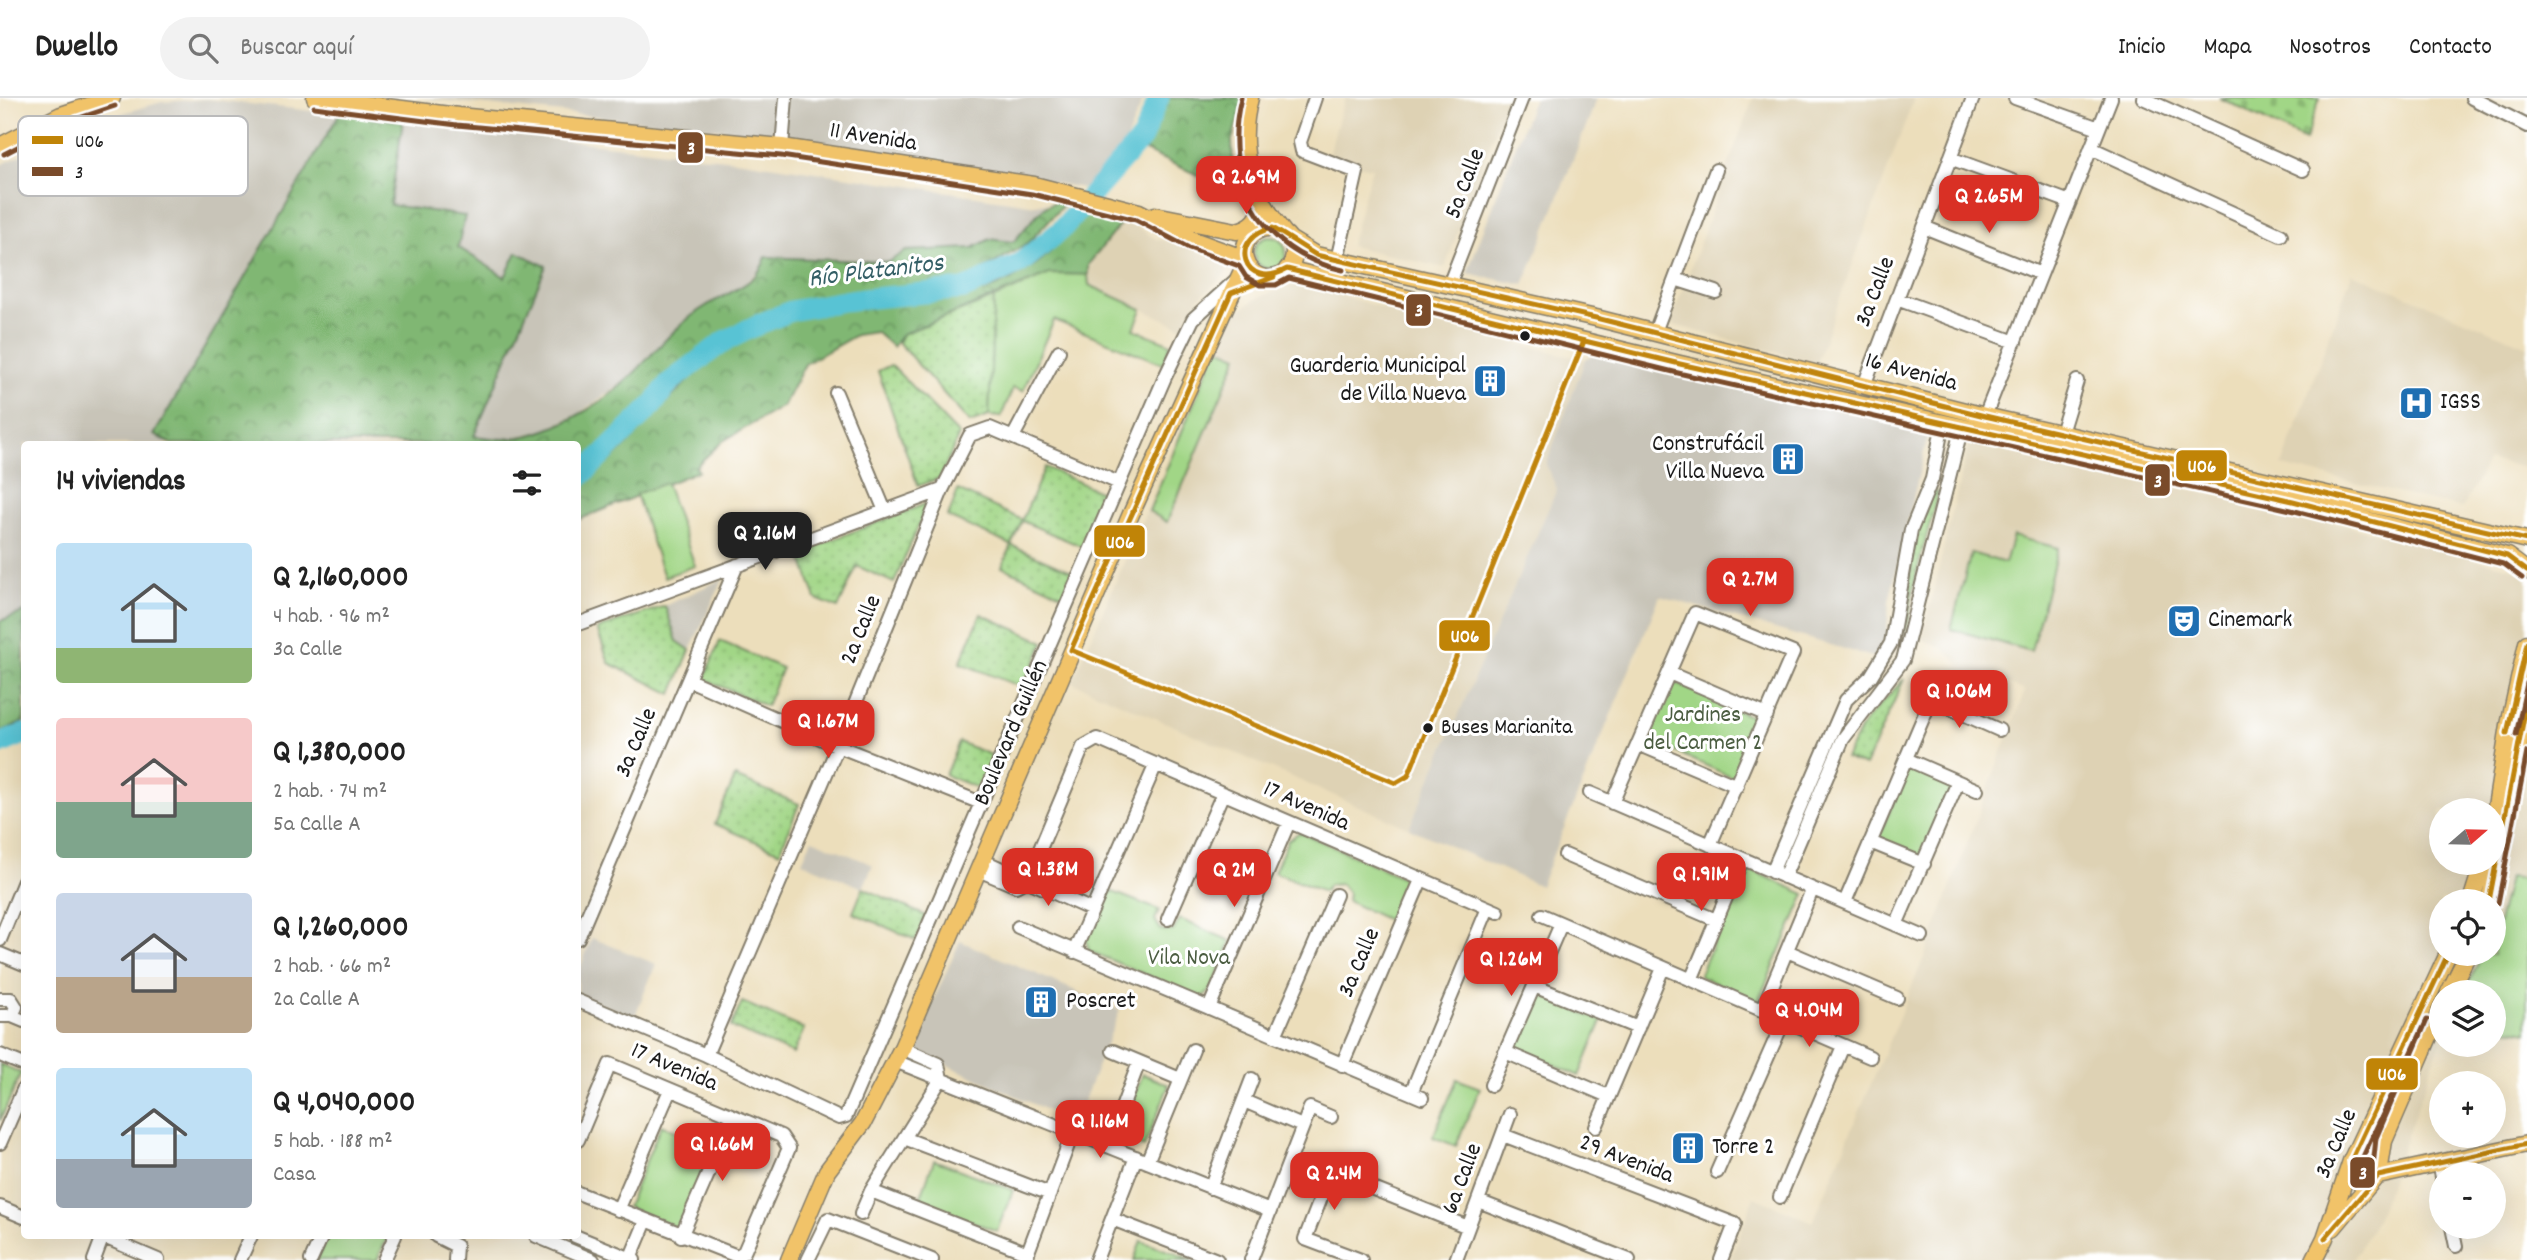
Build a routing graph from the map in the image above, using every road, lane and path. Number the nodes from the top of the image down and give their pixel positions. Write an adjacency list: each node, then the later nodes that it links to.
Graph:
1 (111, 98): 12 (main road)
2 (315, 98): 17 (main road, 11 Avenida)
3 (786, 98): 17 (street)
4 (1250, 98): 22 (main road)
5 (1315, 98): 28 (street)
6 (1522, 98): 33 (street, 5a Calle)
7 (1973, 98): 19 (street, 3a Calle)
8 (2015, 98): 14 (street)
9 (2111, 98): 14 (street)
10 (2143, 98): 21 (street)
11 (2472, 98): 13 (street)
12 (59, 116)
13 (2527, 126)
14 (2099, 128): 18 (street)
15 (18, 137): 16 (main road)
16 (0, 146)
17 (782, 147): 24 (main road, 11 Avenida)
18 (2091, 148): 23 (street); 26 (street)
19 (1950, 158): 23 (street); 25 (street, 3a Calle)
20 (1716, 170): 32 (street)
21 (2303, 170)
22 (1262, 201): 24 (main road); 27 (main road)
23 (2070, 202): 31 (street)
24 (1139, 212): 29 (main road, 11 Avenida)
25 (1924, 227): 31 (street); 36 (street, 3a Calle)
26 (2281, 235)
27 (1286, 236): 28 (main road, 16 Avenida); 29 (main road); 30 (main road)
28 (1337, 260): 33 (main road, 16 Avenida)
29 (1245, 261): 30 (main road); 34 (main road, Boulevard Guillén)
30 (1280, 273): 34 (main road); 44 (main road, 16 Avenida)
31 (2041, 274): 39 (street)
32 (1675, 279): 35 (street); 38 (street)
33 (1449, 285): 38 (main road, 16 Avenida)
34 (1233, 287): 37 (main road, Boulevard Guillén)
35 (1716, 292)
36 (1897, 299): 39 (street); 43 (street, 3a Calle)
37 (1216, 306): 52 (street); 91 (main road, Boulevard Guillén)
38 (1654, 332): 41 (main road, 16 Avenida)
39 (2015, 342): 46 (street)
40 (1059, 351): 50 (street)
41 (1782, 364): 43 (main road, 16 Avenida); 44 (main road)
42 (2077, 381): 49 (street)
43 (1865, 383): 46 (main road, 16 Avenida)
44 (1777, 385): 47 (main road, 16 Avenida)
45 (836, 393): 55 (street)
46 (1985, 416): 49 (main road, 16 Avenida)
47 (1943, 422): 48 (main road, 16 Avenida); 51 (street)
48 (1962, 426): 53 (street); 58 (main road, 16 Avenida)
49 (2062, 433): 56 (main road, 16 Avenida)
50 (1013, 437): 52 (street); 54 (street, 2a Calle)
51 (1931, 479): 53 (street); 60 (street)
52 (1119, 483): 83 (street)
53 (1948, 484): 62 (street)
54 (942, 490): 55 (street); 74 (street, 2a Calle)
55 (885, 511): 57 (street)
56 (2527, 540)
57 (737, 565): 59 (street); 65 (street, 3a Calle)
58 (2527, 571)
59 (581, 623)
60 (1892, 640): 62 (street); 64 (street)
61 (2527, 643): 82 (main road)
62 (1909, 645): 67 (street)
63 (1669, 673): 70 (street); 70 (street); 73 (street)
64 (1872, 675): 67 (street); 72 (street)
65 (689, 680): 74 (street); 107 (street, 3a Calle)
66 (1938, 683): 68 (street)
67 (1886, 687): 72 (street)
68 (1932, 700): 71 (street); 75 (street)
69 (2527, 701): 96 (main road)
70 (1768, 715): 78 (street)
71 (1999, 730)
72 (1837, 736): 92 (street)
73 (1638, 744): 78 (street); 84 (street)
74 (838, 746): 83 (street); 134 (street, 2a Calle)
75 (1906, 759): 77 (street); 86 (street)
76 (1156, 764): 80 (street, 17 Avenida); 94 (street, 17 Avenida); 100 (street)
77 (1958, 782): 79 (street); 90 (street)
78 (1737, 786): 87 (street)
79 (1977, 790)
80 (1223, 793): 85 (street, 17 Avenida); 102 (street)
81 (1590, 793): 84 (street)
82 (2497, 798)
83 (981, 803): 134 (street)
84 (1612, 803): 87 (street)
85 (1289, 822): 93 (street, 17 Avenida); 121 (street)
86 (1870, 842): 90 (street); 99 (street)
87 (1710, 845): 89 (street)
88 (1565, 855): 103 (street)
89 (1742, 860): 92 (street); 103 (street)
90 (1924, 864): 105 (street)
91 (980, 865): 94 (street); 135 (main road, Boulevard Guillén)
92 (1778, 874): 97 (street)
93 (1421, 880): 139 (street, 3a Calle); 139 (street, 17 Avenida)
94 (1021, 883): 100 (street)
95 (21, 888): 109 (street)
96 (2491, 889)
97 (1812, 890): 99 (street); 110 (street)
98 (1336, 895): 127 (street)
99 (1844, 902): 105 (street)
100 (1092, 910): 111 (street)
101 (1542, 915): 104 (street)
102 (1168, 919)
103 (1716, 920): 116 (street)
104 (1561, 924): 115 (street); 117 (street)
105 (1896, 925): 108 (street)
106 (1018, 927): 111 (street)
107 (581, 931)
108 (1922, 936)
109 (0, 940)
110 (1787, 951): 118 (street); 122 (street)
111 (1074, 952): 121 (street)
112 (0, 954): 113 (street)
113 (21, 963)
114 (2442, 966): 163 (main road, 3a Calle)
115 (1663, 968): 116 (street); 125 (street)
116 (1691, 980): 122 (street)
117 (1534, 986): 125 (street); 132 (street)
118 (1897, 998)
119 (0, 999): 123 (street)
120 (581, 1002): 134 (street)
121 (1209, 1008): 127 (street)
122 (1762, 1010): 124 (street)
123 (11, 1013): 126 (street)
124 (1784, 1020): 129 (street); 166 (street)
125 (1638, 1028): 146 (street)
126 (0, 1031)
127 (1275, 1036): 139 (street)
128 (2429, 1037): 158 (main road, 3a Calle)
129 (1843, 1046): 136 (street); 172 (street)
130 (1193, 1050): 141 (street)
131 (1113, 1051): 137 (street)
132 (1505, 1052): 143 (street); 146 (street)
133 (0, 1055): 138 (street)
134 (706, 1055)
135 (899, 1055): 140 (street); 203 (main road, Boulevard Guillén)
136 (1870, 1057)
137 (1139, 1062): 141 (street); 160 (street)
138 (21, 1064)
139 (1342, 1065)
140 (941, 1079): 153 (street); 156 (street)
141 (1180, 1079): 161 (street)
142 (1252, 1079): 147 (street)
143 (1491, 1085)
144 (670, 1090): 149 (street, 17 Avenida); 154 (street, 17 Avenida); 175 (street)
145 (21, 1095): 157 (street)
146 (1608, 1096): 152 (street)
147 (1244, 1101): 151 (street); 168 (street)
148 (1510, 1114): 155 (street, 6a Calle)
149 (733, 1117): 182 (street); 182 (street, 17 Avenida)
150 (1331, 1117): 151 (street)
151 (1302, 1126): 176 (street)
152 (1596, 1127)
153 (1073, 1132): 160 (street); 171 (street)
154 (581, 1133)
155 (1503, 1135): 173 (street, 6a Calle); 212 (street, 29 Avenida)
156 (904, 1138): 169 (street); 171 (street)
157 (1, 1139)
158 (2384, 1141): 164 (main road); 167 (main road, 3a Calle)
159 (2527, 1144): 162 (main road)
160 (1108, 1145): 161 (street)
161 (1141, 1159): 168 (street); 179 (street)
162 (2467, 1162)
163 (2350, 1166): 167 (main road); 183 (main road, 3a Calle)
164 (2409, 1170): 165 (main road); 167 (main road)
165 (2429, 1170)
166 (1717, 1172)
167 (2374, 1179): 183 (main road, 3a Calle)
168 (1210, 1188): 176 (street)
169 (871, 1191): 177 (street); 194 (street)
170 (581, 1194): 175 (street)
171 (1050, 1194): 194 (street)
172 (1780, 1197)
173 (1478, 1200): 181 (street, 6a Calle); 211 (street)
174 (0, 1207): 178 (street)
175 (618, 1210): 180 (street)
176 (1270, 1211): 208 (street)
177 (861, 1214)
178 (21, 1216)
179 (1112, 1219): 206 (street); 207 (street)
180 (649, 1223): 182 (street); 202 (street)
181 (1468, 1227): 209 (street); 210 (street, 6a Calle)
182 (681, 1236)
183 (2325, 1238): 213 (main road, 3a Calle)
184 (103, 1239): 195 (street)
185 (111, 1239): 196 (street)
186 (250, 1239): 197 (street)
187 (320, 1239): 198 (street)
188 (394, 1239): 199 (street)
189 (441, 1239): 200 (street)
190 (543, 1239): 201 (street)
191 (581, 1239): 202 (street)
192 (2455, 1239): 193 (street)
193 (2456, 1246)
194 (1026, 1256)
195 (94, 1260)
196 (158, 1260)
197 (240, 1260)
198 (311, 1260)
199 (384, 1260)
200 (455, 1260)
201 (593, 1260)
202 (631, 1260)
203 (789, 1260)
204 (808, 1260): 205 (street)
205 (932, 1260)
206 (1096, 1260)
207 (1217, 1260)
208 (1251, 1260)
209 (1361, 1260)
210 (1456, 1260)
211 (1629, 1260)
212 (1721, 1260)
213 (2314, 1260)

